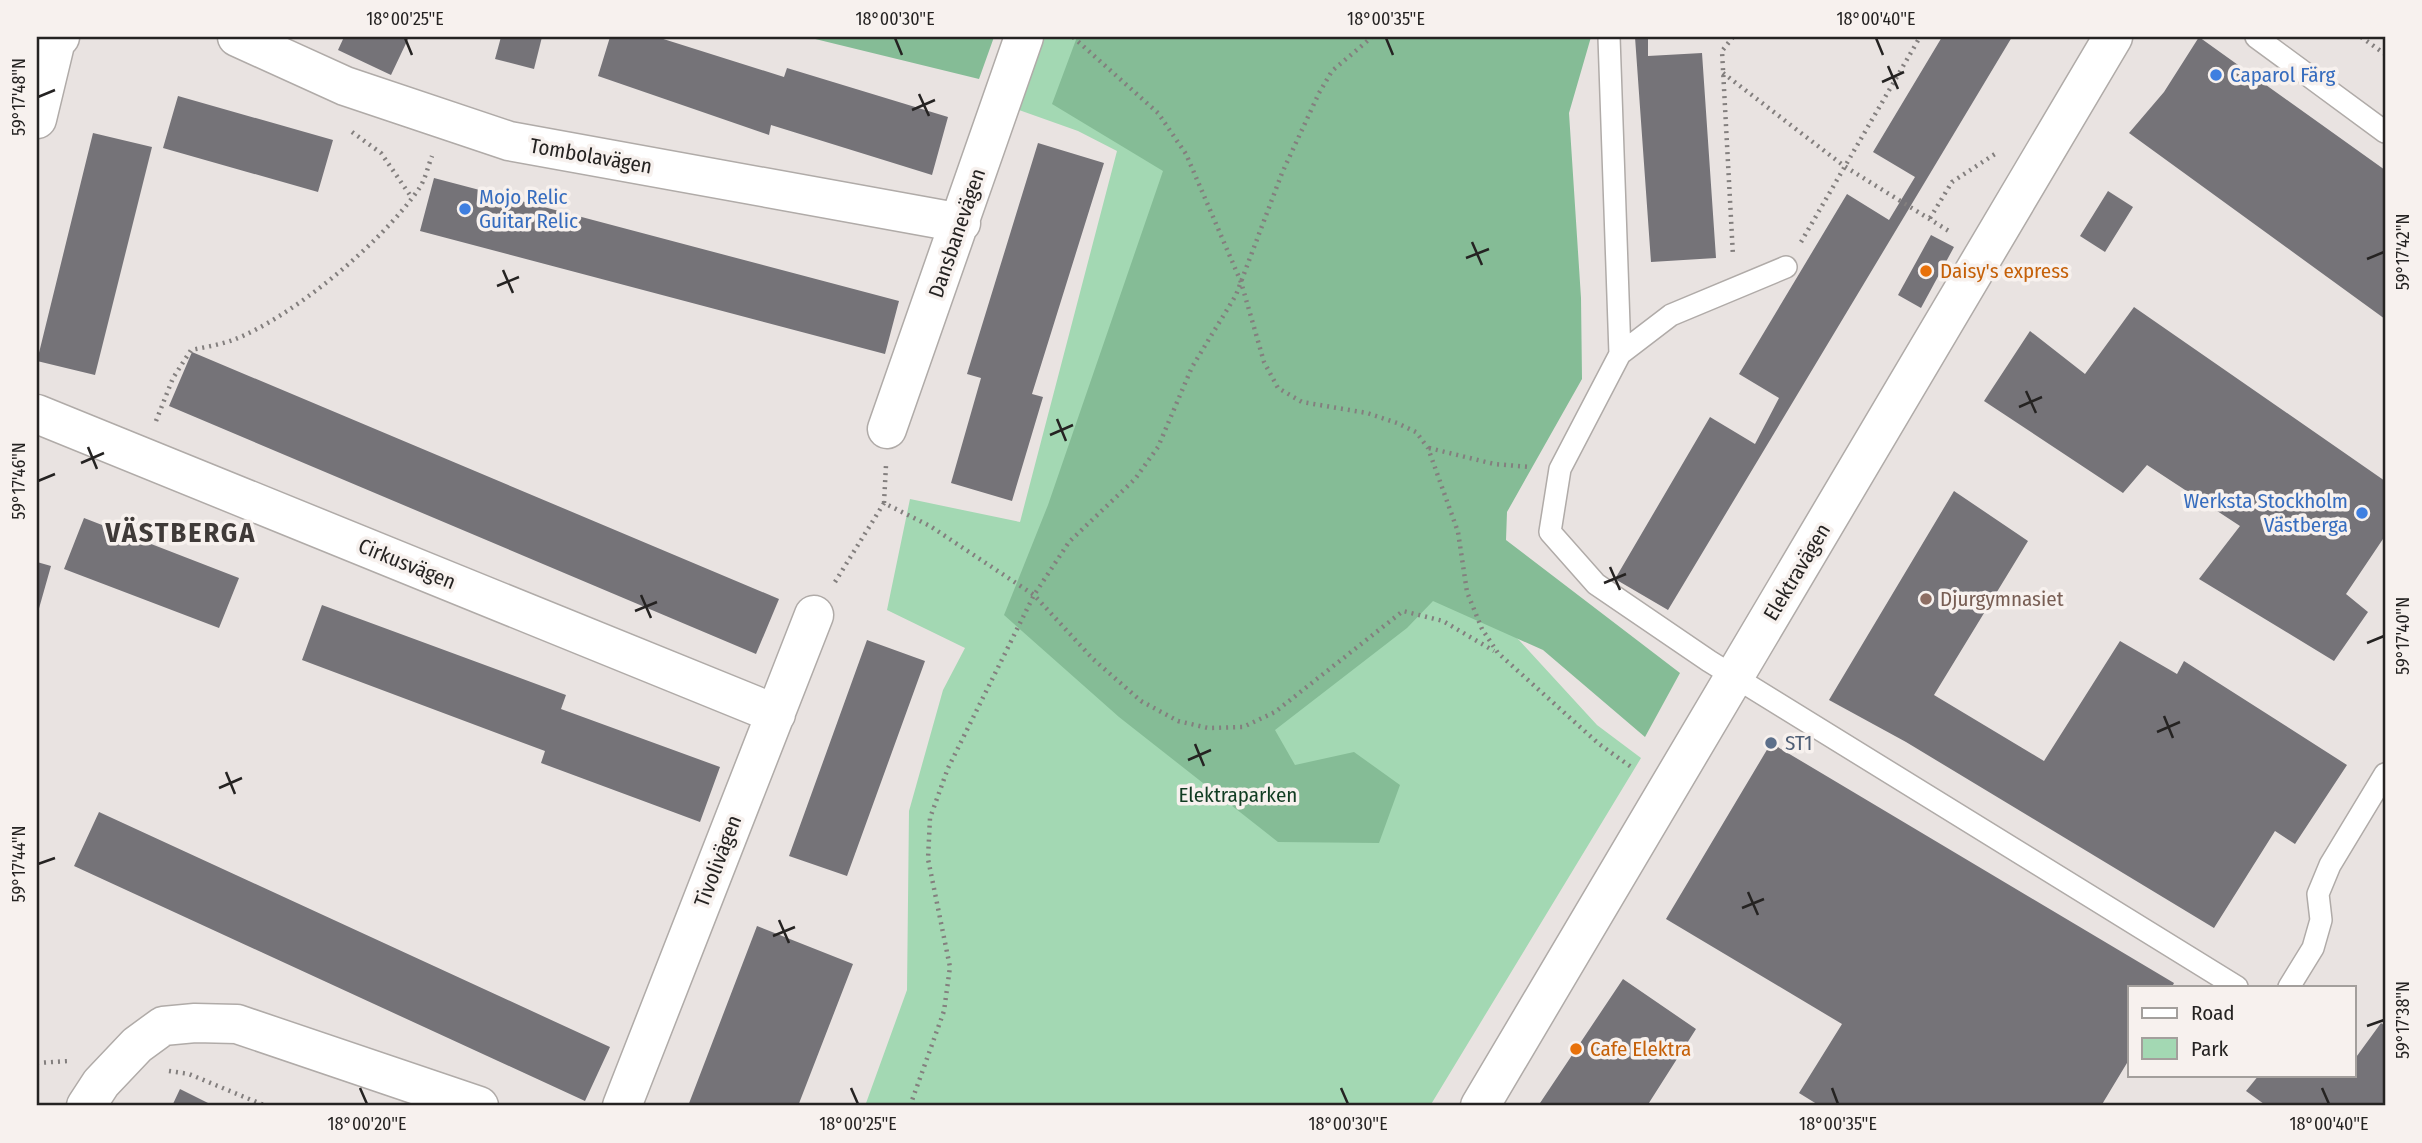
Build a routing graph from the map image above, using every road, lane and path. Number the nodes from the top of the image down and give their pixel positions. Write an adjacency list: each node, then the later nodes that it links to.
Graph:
1 (60, 37): 14 (street)
2 (237, 37): 22 (street, Tombolavägen)
3 (1024, 37): 22 (street, Dansbanevägen)
4 (1073, 37): 25 (path)
5 (1372, 37): 25 (path)
6 (1609, 37): 27 (lane)
7 (1733, 37): 13 (path)
8 (1920, 37): 19 (path)
9 (2113, 37): 36 (street, Elektravägen)
10 (2256, 37): 16 (lane)
11 (2361, 37): 12 (path)
12 (2385, 54)
13 (1723, 73): 19 (path); 26 (path)
14 (37, 119)
15 (343, 124): 20 (path)
16 (2385, 132)
17 (434, 151): 20 (path)
18 (1999, 151): 21 (path)
19 (1844, 166): 21 (path); 24 (path)
20 (412, 198): 29 (path)
21 (1930, 218): 23 (path)
22 (961, 223): 30 (street, Dansbanevägen)
23 (1958, 237)
24 (1786, 267): 26 (lane)
25 (1241, 282): 31 (path); 33 (path)
26 (1735, 288): 27 (lane)
27 (1620, 354): 32 (lane)
28 (37, 414): 37 (street, Cirkusvägen)
29 (155, 425)
30 (887, 429)
31 (1428, 448): 32 (path); 35 (path)
32 (1560, 469): 36 (lane)
33 (1034, 595): 34 (path); 35 (path); 47 (path)
34 (814, 615): 37 (street, Tivolivägen)
35 (1498, 653): 39 (path)
36 (1735, 677): 40 (lane); 48 (street, Elektravägen)
37 (776, 714): 46 (street, Tivolivägen)
38 (2385, 774): 41 (lane)
39 (1643, 776)
40 (2235, 986)
41 (2290, 986)
42 (165, 1070): 44 (path)
43 (86, 1106): 45 (street)
44 (266, 1106)
45 (479, 1106)
46 (622, 1106)
47 (910, 1106)
48 (1480, 1106)

